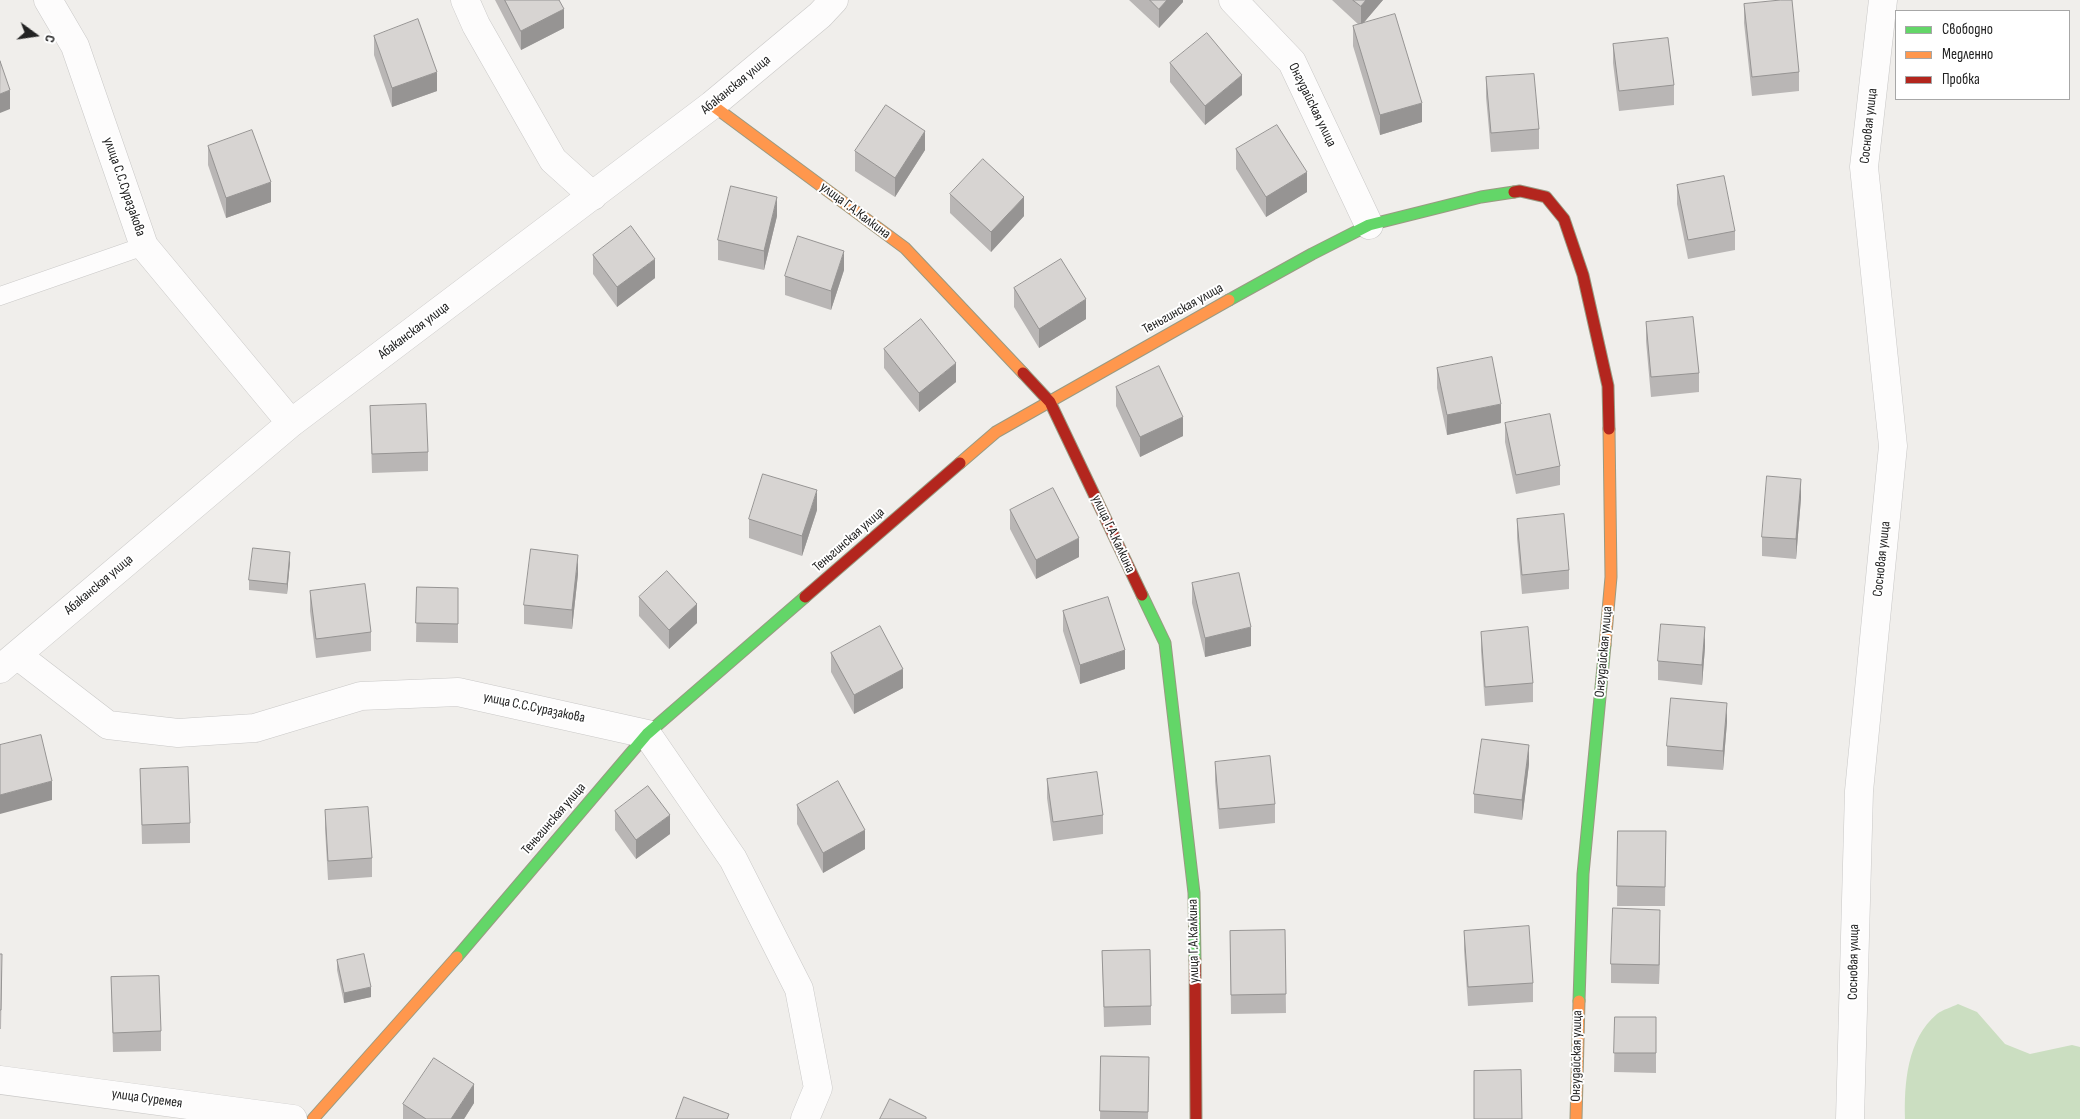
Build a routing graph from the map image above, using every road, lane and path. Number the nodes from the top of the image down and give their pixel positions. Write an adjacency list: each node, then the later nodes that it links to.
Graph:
1 (48, 0): 10 (street, улица С.С.Суразакова)
2 (465, 0): 7 (street)
3 (834, 0): 6 (street, Абаканская улица)
4 (1233, 0): 9 (street, Онгудайская улица)
5 (1883, 0): 22 (street, Сосновая улица)
6 (712, 105): 7 (street, Абаканская улица); 12 (street, улица Г.А.Калкина)
7 (593, 196): 13 (street, Абаканская улица)
8 (1546, 196): 9 (street, Теньгинская улица); 21 (street, Онгудайская улица)
9 (1369, 225): 12 (street, Теньгинская улица)
10 (144, 246): 11 (lane); 13 (street, улица С.С.Суразакова)
11 (0, 296)
12 (1050, 402): 15 (street, Теньгинская улица); 20 (street, улица Г.А.Калкина)
13 (291, 423): 14 (street, Абаканская улица)
14 (8, 662): 15 (street, улица С.С.Суразакова)
15 (648, 734): 18 (street, Теньгинская улица); 19 (street)
16 (0, 1080): 17 (street, улица Суремея)
17 (293, 1119)
18 (312, 1119)
19 (805, 1119)
20 (1196, 1119)
21 (1576, 1119)
22 (1850, 1119)

